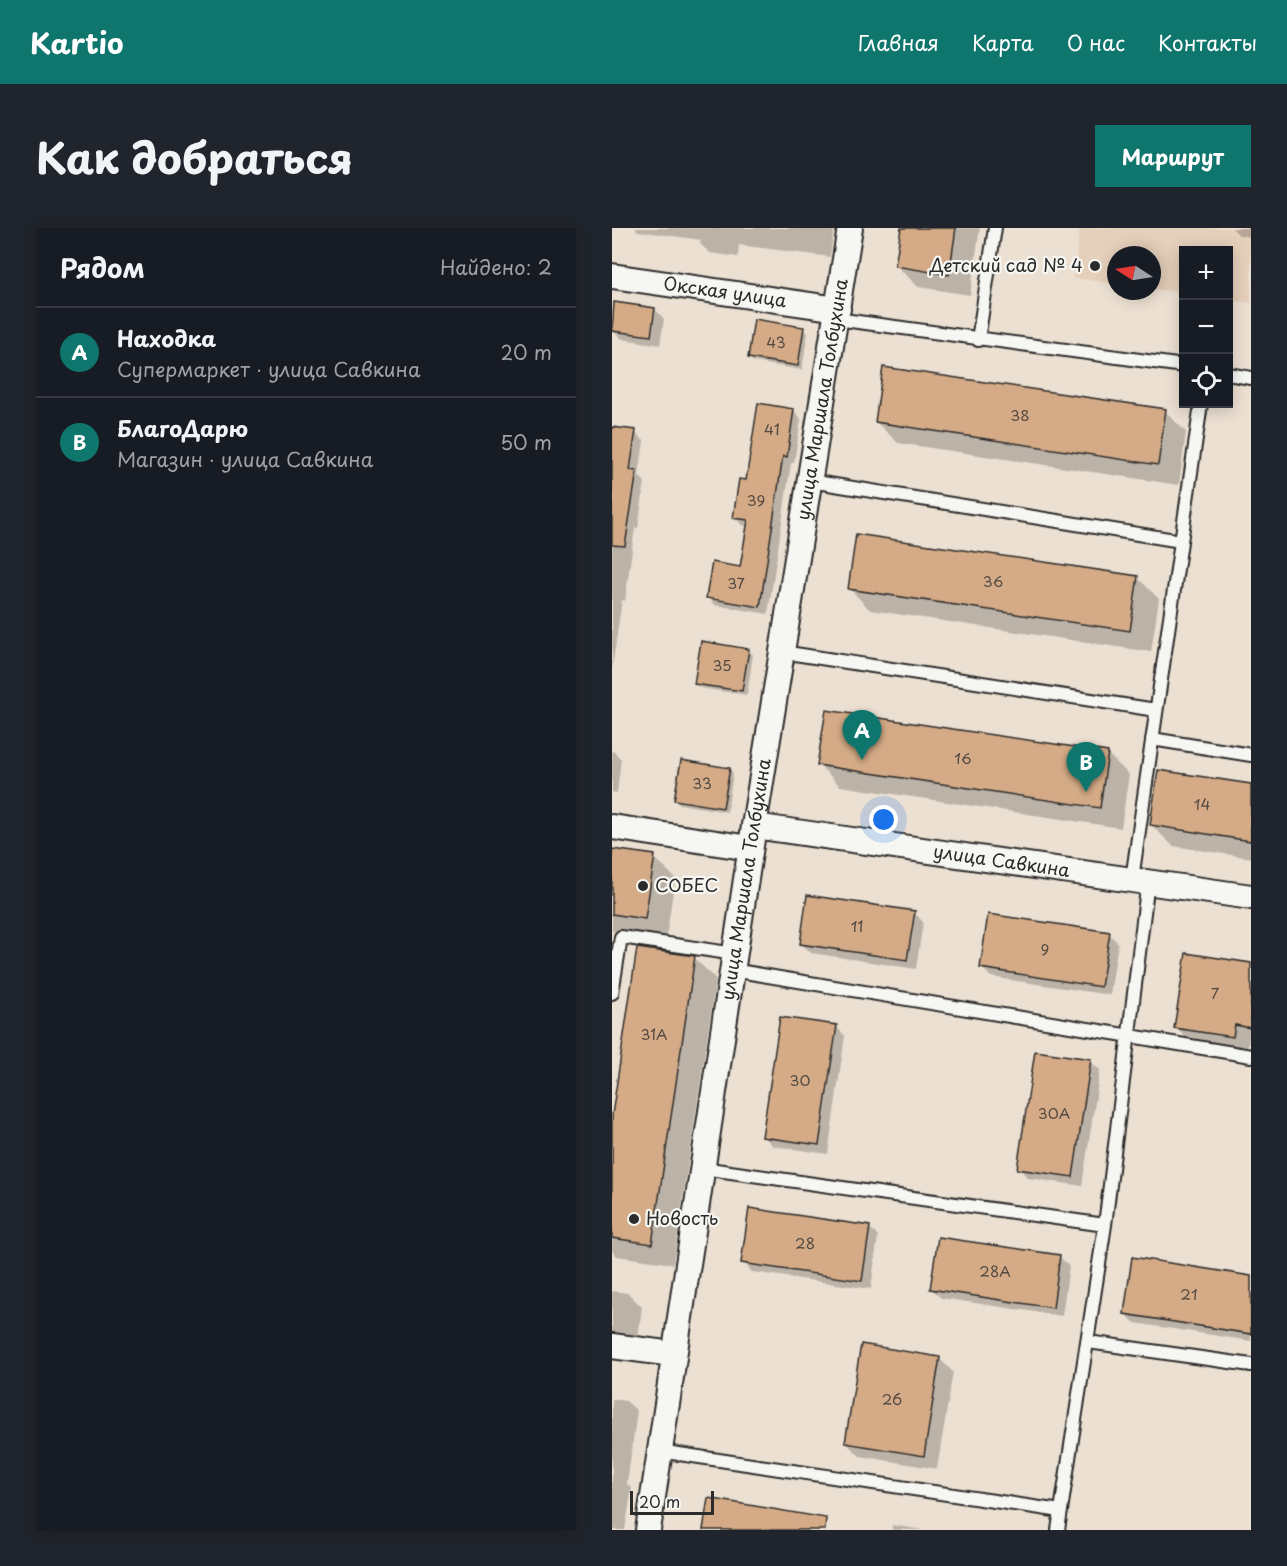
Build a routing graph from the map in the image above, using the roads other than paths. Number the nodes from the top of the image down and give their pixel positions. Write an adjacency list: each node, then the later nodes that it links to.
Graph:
1 (850, 228): 4 (street, улица Маршала Толбухина)
2 (995, 228): 5 (lane)
3 (612, 276): 4 (street, Окская улица)
4 (837, 314): 5 (lane); 10 (street, улица Маршала Толбухина)
5 (978, 340): 6 (lane)
6 (1179, 365)
7 (1233, 375): 8 (lane)
8 (1251, 378)
9 (1200, 408): 11 (lane)
10 (810, 481): 11 (lane); 12 (street, улица Маршала Толбухина)
11 (1181, 541): 13 (lane)
12 (782, 652): 13 (lane); 17 (street, улица Маршала Толбухина)
13 (1156, 710): 14 (lane)
14 (1152, 739): 15 (lane); 18 (lane)
15 (1251, 754)
16 (612, 827): 17 (street, улица Савкина)
17 (752, 837): 18 (street, улица Савкина); 21 (street, улица Маршала Толбухина)
18 (1140, 880): 19 (street, улица Савкина); 23 (lane)
19 (1251, 897)
20 (615, 960): 21 (lane); 22 (lane)
21 (733, 962): 23 (lane); 25 (street, улица Маршала Толбухина)
22 (612, 993)
23 (1128, 1035): 24 (lane); 26 (lane)
24 (1251, 1056)
25 (702, 1168): 26 (lane); 29 (street, улица Маршала Толбухина)
26 (1106, 1225): 27 (lane)
27 (1088, 1342): 30 (lane); 32 (lane)
28 (612, 1346): 29 (street)
29 (673, 1354): 31 (street, улица Маршала Толбухина)
30 (1251, 1365)
31 (658, 1451): 32 (lane); 33 (street, улица Маршала Толбухина)
32 (1061, 1511): 34 (lane)
33 (648, 1530)
34 (1058, 1530)

